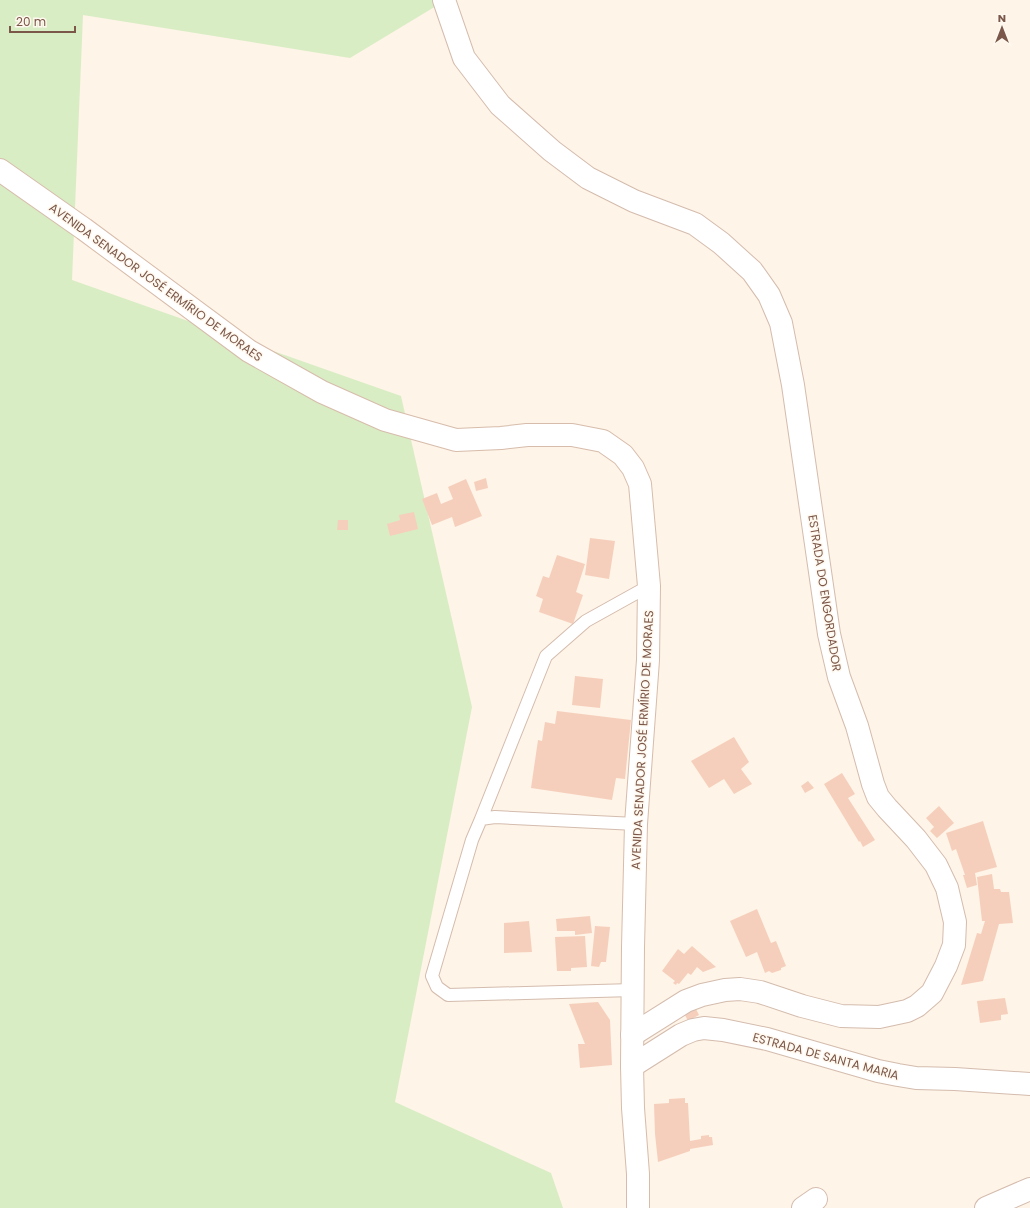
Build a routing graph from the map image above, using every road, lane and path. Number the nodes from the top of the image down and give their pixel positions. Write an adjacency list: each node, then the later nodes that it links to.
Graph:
1 (444, 0): 7 (street, ESTRADA DO ENGORDADOR)
2 (0, 170): 3 (street, AVENIDA SENADOR JOSÉ ERMÍRIO DE MORAES)
3 (649, 586): 4 (lane); 5 (street, AVENIDA SENADOR JOSÉ ERMÍRIO DE MORAES)
4 (481, 819): 5 (lane); 6 (lane)
5 (636, 824): 6 (street, AVENIDA SENADOR JOSÉ ERMÍRIO DE MORAES)
6 (633, 990): 7 (street, AVENIDA SENADOR JOSÉ ERMÍRIO DE MORAES)
7 (632, 1035): 8 (street, AVENIDA SENADOR JOSÉ ERMÍRIO DE MORAES)
8 (632, 1066): 9 (street, ESTRADA DE SANTA MARIA); 11 (street, AVENIDA SENADOR JOSÉ ERMÍRIO DE MORAES)
9 (1030, 1084)
10 (1030, 1189): 12 (street)
11 (638, 1208)
12 (986, 1208)

